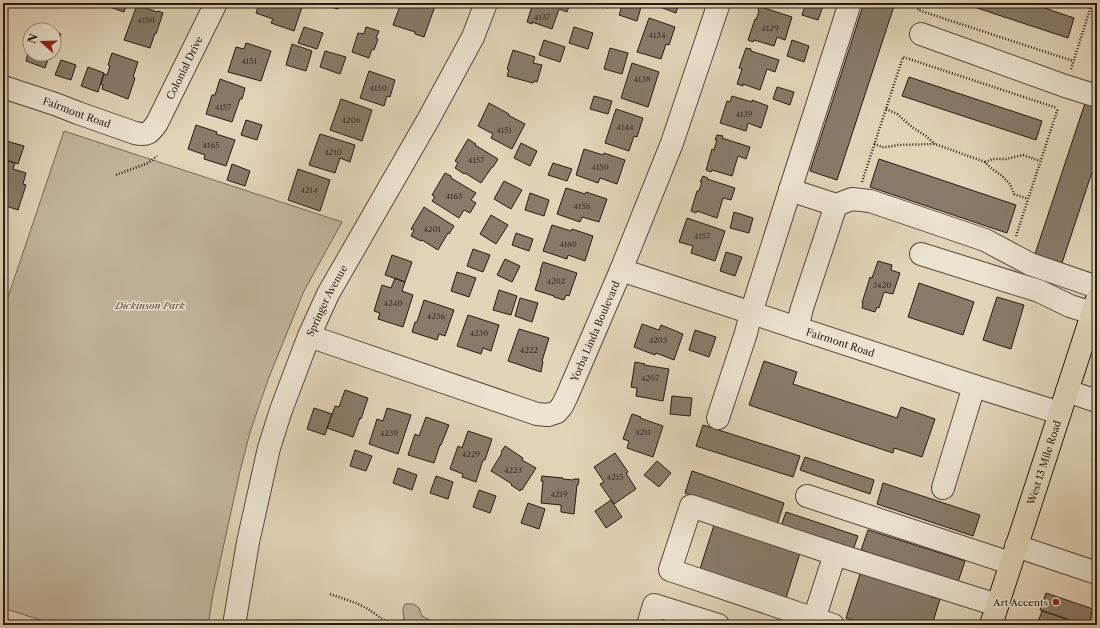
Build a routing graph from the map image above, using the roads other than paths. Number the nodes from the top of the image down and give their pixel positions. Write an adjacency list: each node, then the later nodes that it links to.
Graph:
1 (216, 3): 8 (street, Colonial Drive)
2 (486, 3): 17 (street, Springer Avenue)
3 (719, 3): 12 (street, Yorba Linda Boulevard)
4 (850, 3): 9 (street)
5 (921, 34): 7 (street)
6 (3, 87): 8 (street, Fairmont Road)
7 (1097, 96)
8 (151, 132)
9 (790, 190): 10 (street); 14 (street)
10 (836, 205): 13 (street); 16 (street)
11 (921, 254): 15 (street)
12 (621, 270): 14 (street, Fairmont Road); 17 (street, Yorba Linda Boulevard)
13 (1097, 287)
14 (751, 313): 16 (street, Fairmont Road); 22 (street)
15 (1094, 314): 19 (main road, West 13 Mile Road)
16 (797, 328): 18 (street, Fairmont Road)
17 (309, 336): 30 (street, Springer Avenue)
18 (974, 386): 21 (street, Fairmont Road); 23 (street)
19 (1067, 391): 20 (street); 21 (main road, West 13 Mile Road)
20 (1097, 401)
21 (1060, 413): 26 (main road, West 13 Mile Road)
22 (718, 418)
23 (943, 488)
24 (807, 496): 26 (street)
25 (835, 554): 28 (street); 29 (street); 29 (street)
26 (1013, 554): 27 (street); 28 (main road, West 13 Mile Road)
27 (1097, 573)
28 (994, 615)
29 (823, 622)
30 (234, 625)
31 (648, 625): 32 (street)
32 (718, 625)

